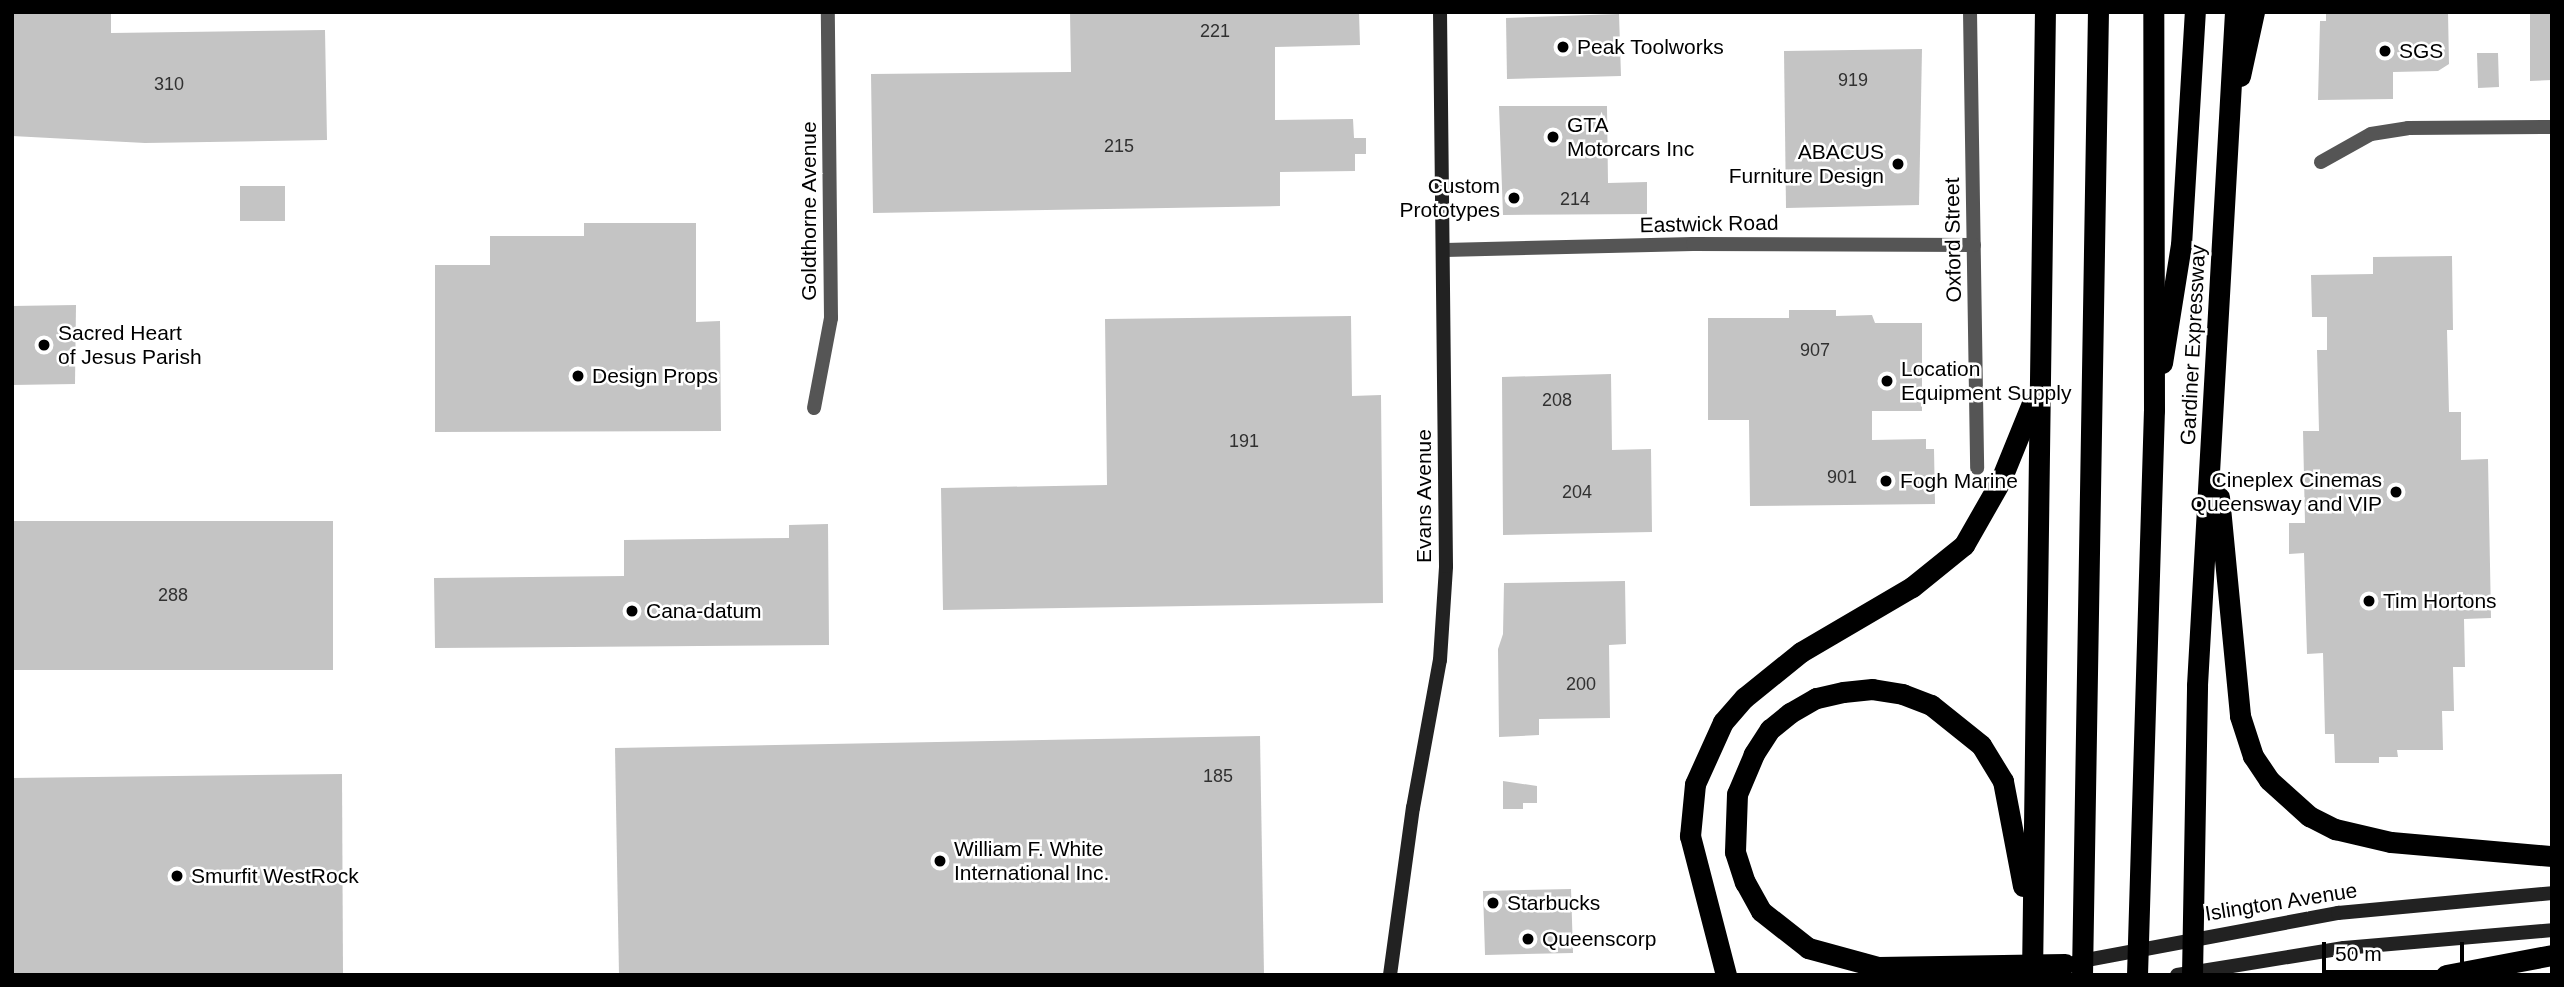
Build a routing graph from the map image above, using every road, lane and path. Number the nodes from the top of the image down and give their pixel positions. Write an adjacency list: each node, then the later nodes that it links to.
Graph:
1 (828, 12): 16 (street, Goldthorne Avenue)
2 (1440, 12): 14 (main road, Evans Avenue)
3 (1970, 12): 13 (street, Oxford Street)
4 (2045, 12): 15 (highway)
5 (2098, 12): 25 (highway)
6 (2153, 12): 17 (highway, Gardiner Expressway)
7 (2195, 12): 17 (highway)
8 (2235, 12): 10 (highway, Gardiner Expressway)
9 (2255, 12): 10 (highway)
10 (2232, 105): 18 (highway, Gardiner Expressway)
11 (2552, 127): 12 (street)
12 (2321, 162)
13 (1974, 245): 14 (street, Eastwick Road); 19 (street, Oxford Street)
14 (1445, 250): 26 (main road, Evans Avenue)
15 (2039, 381): 23 (highway); 27 (highway)
16 (814, 408)
17 (2154, 410): 30 (highway, Gardiner Expressway)
18 (2212, 435): 20 (highway); 32 (highway, Gardiner Expressway)
19 (1977, 468)
20 (2552, 856)
21 (2552, 893): 25 (main road, Islington Avenue)
22 (2552, 930): 31 (main road)
23 (2032, 940): 25 (highway); 29 (highway)
24 (2552, 955): 33 (highway)
25 (2074, 969): 28 (main road, Islington Avenue)
26 (1390, 975)
27 (1726, 975)
28 (2020, 975)
29 (2032, 975)
30 (2137, 975)
31 (2177, 975)
32 (2192, 975)
33 (2446, 975)

